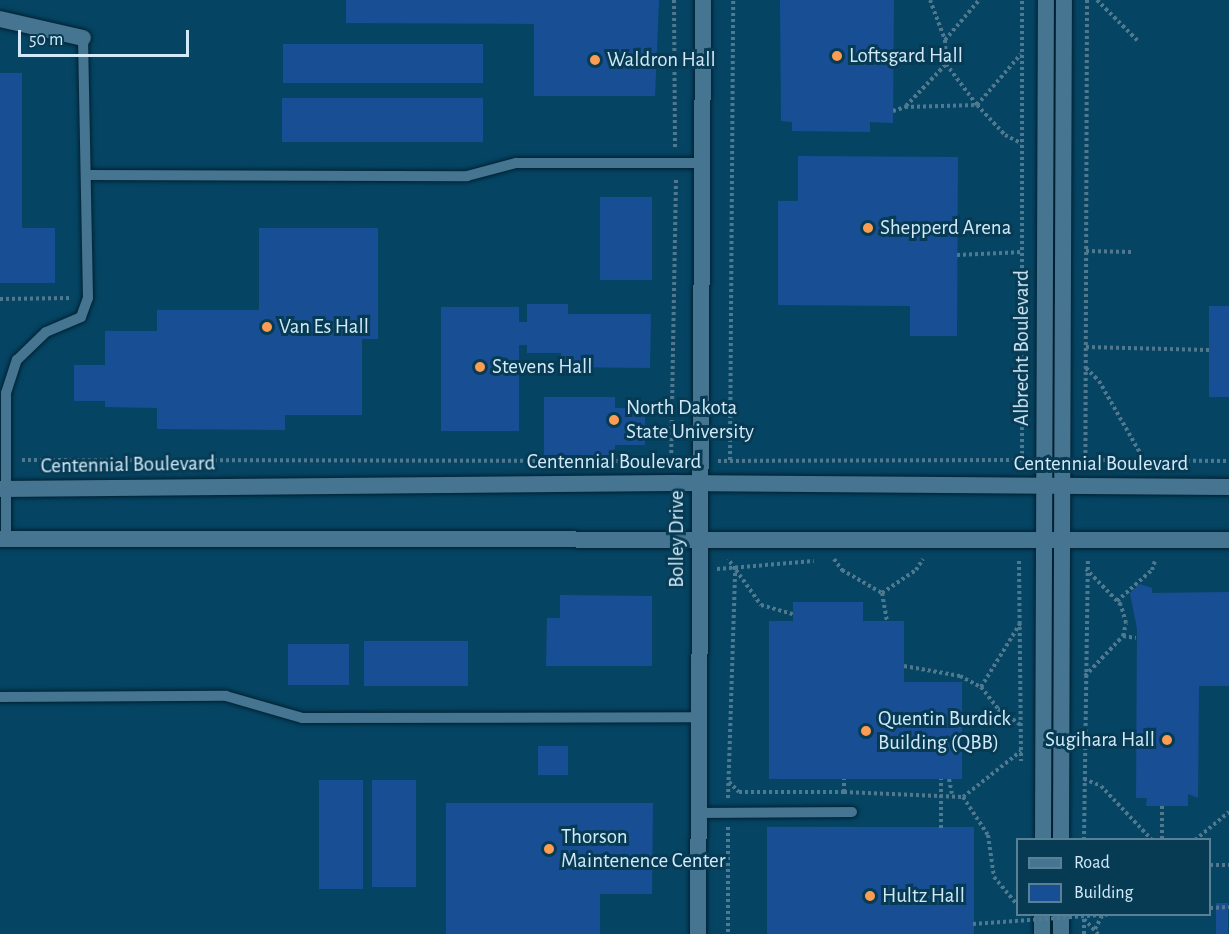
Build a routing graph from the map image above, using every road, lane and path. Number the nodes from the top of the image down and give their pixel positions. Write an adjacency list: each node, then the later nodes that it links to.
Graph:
1 (674, 0): 20 (path)
2 (703, 0): 21 (street, Bolley Drive)
3 (930, 0): 12 (path)
4 (978, 0): 12 (path)
5 (1022, 0): 14 (path)
6 (1046, 0): 41 (street, Albrecht Boulevard)
7 (1064, 0): 42 (street, Albrecht Boulevard)
8 (1087, 0): 23 (path)
9 (1097, 0): 13 (path)
10 (0, 19): 11 (street)
11 (83, 38): 22 (lane)
12 (945, 40): 15 (path)
13 (1139, 42)
14 (1021, 54): 16 (path); 19 (path)
15 (946, 64): 16 (path); 17 (path)
16 (977, 105): 17 (path); 19 (path)
17 (905, 107): 18 (path)
18 (893, 111)
19 (1021, 143): 24 (path)
20 (675, 163): 21 (lane); 22 (lane); 36 (path)
21 (703, 163): 38 (street, Bolley Drive)
22 (86, 175): 27 (lane)
23 (1086, 251): 25 (path); 29 (path)
24 (1022, 252): 26 (path); 38 (path)
25 (1132, 252)
26 (957, 255)
27 (88, 298): 28 (path); 32 (lane)
28 (0, 299)
29 (1086, 347): 30 (path); 31 (path)
30 (1209, 350)
31 (1086, 368): 33 (path); 33 (path)
32 (6, 460): 34 (path); 44 (lane)
33 (1145, 460): 37 (path)
34 (638, 461)
35 (660, 461): 36 (path)
36 (671, 461): 38 (path); 39 (path)
37 (1229, 461)
38 (701, 462): 40 (street, Bolley Drive)
39 (673, 483): 40 (street, Centennial Boulevard); 44 (street, Centennial Boulevard); 45 (path)
40 (700, 484): 41 (street, Centennial Boulevard); 46 (street, Bolley Drive)
41 (1044, 486): 42 (street, Centennial Boulevard); 47 (street, Albrecht Boulevard)
42 (1063, 486): 43 (street, Centennial Boulevard); 49 (street, Albrecht Boulevard)
43 (1229, 487)
44 (3, 489): 48 (lane)
45 (679, 537): 46 (street); 48 (street)
46 (700, 537): 47 (street); 60 (street, Bolley Drive)
47 (1044, 538): 49 (street); 90 (street, Albrecht Boulevard)
48 (3, 539)
49 (1062, 539): 50 (street); 91 (street, Albrecht Boulevard)
50 (1229, 540)
51 (834, 559): 52 (path); 61 (path); 62 (path)
52 (845, 559)
53 (912, 559): 54 (path)
54 (923, 559): 55 (path); 62 (path)
55 (934, 559)
56 (1011, 561): 66 (path)
57 (1085, 561): 59 (path)
58 (1155, 561): 63 (path)
59 (1085, 568): 63 (path); 70 (path)
60 (699, 569): 61 (path); 73 (street, Bolley Drive)
61 (735, 569): 64 (path)
62 (882, 592): 65 (path)
63 (1117, 601): 67 (path)
64 (793, 614)
65 (887, 621)
66 (1022, 621): 71 (path); 74 (path)
67 (1123, 636): 68 (path); 70 (path)
68 (1136, 638)
69 (904, 666): 71 (path)
70 (1084, 676): 80 (path)
71 (981, 687): 74 (path)
72 (0, 697): 73 (lane)
73 (699, 717): 88 (street, Bolley Drive)
74 (1021, 725): 75 (path)
75 (1021, 750): 76 (path); 84 (path)
76 (1021, 773)
77 (844, 779): 82 (path)
78 (941, 779): 89 (path, bridge)
79 (949, 779): 83 (path)
80 (1084, 779): 92 (path); 93 (path)
81 (728, 782): 82 (path)
82 (844, 792): 83 (path)
83 (952, 794): 84 (path)
84 (963, 797): 98 (path)
85 (1162, 806): 94 (path)
86 (852, 812): 88 (lane)
87 (1229, 812): 95 (path)
88 (699, 813): 108 (street, Bolley Drive)
89 (941, 828)
90 (1042, 838)
91 (1061, 838)
92 (1084, 838)
93 (1150, 838)
94 (1162, 838)
95 (1196, 838)
96 (1211, 865): 97 (path)
97 (1229, 865)
98 (1016, 905)
99 (1229, 907): 100 (path)
100 (1211, 908)
101 (1042, 916): 109 (street)
102 (1061, 916): 110 (street)
103 (1096, 916): 106 (path, bridge)
104 (1103, 916): 107 (path)
105 (1084, 917): 107 (path); 111 (path)
106 (973, 924)
107 (1097, 932)
108 (698, 934)
109 (1042, 934)
110 (1061, 934)
111 (1084, 934)

